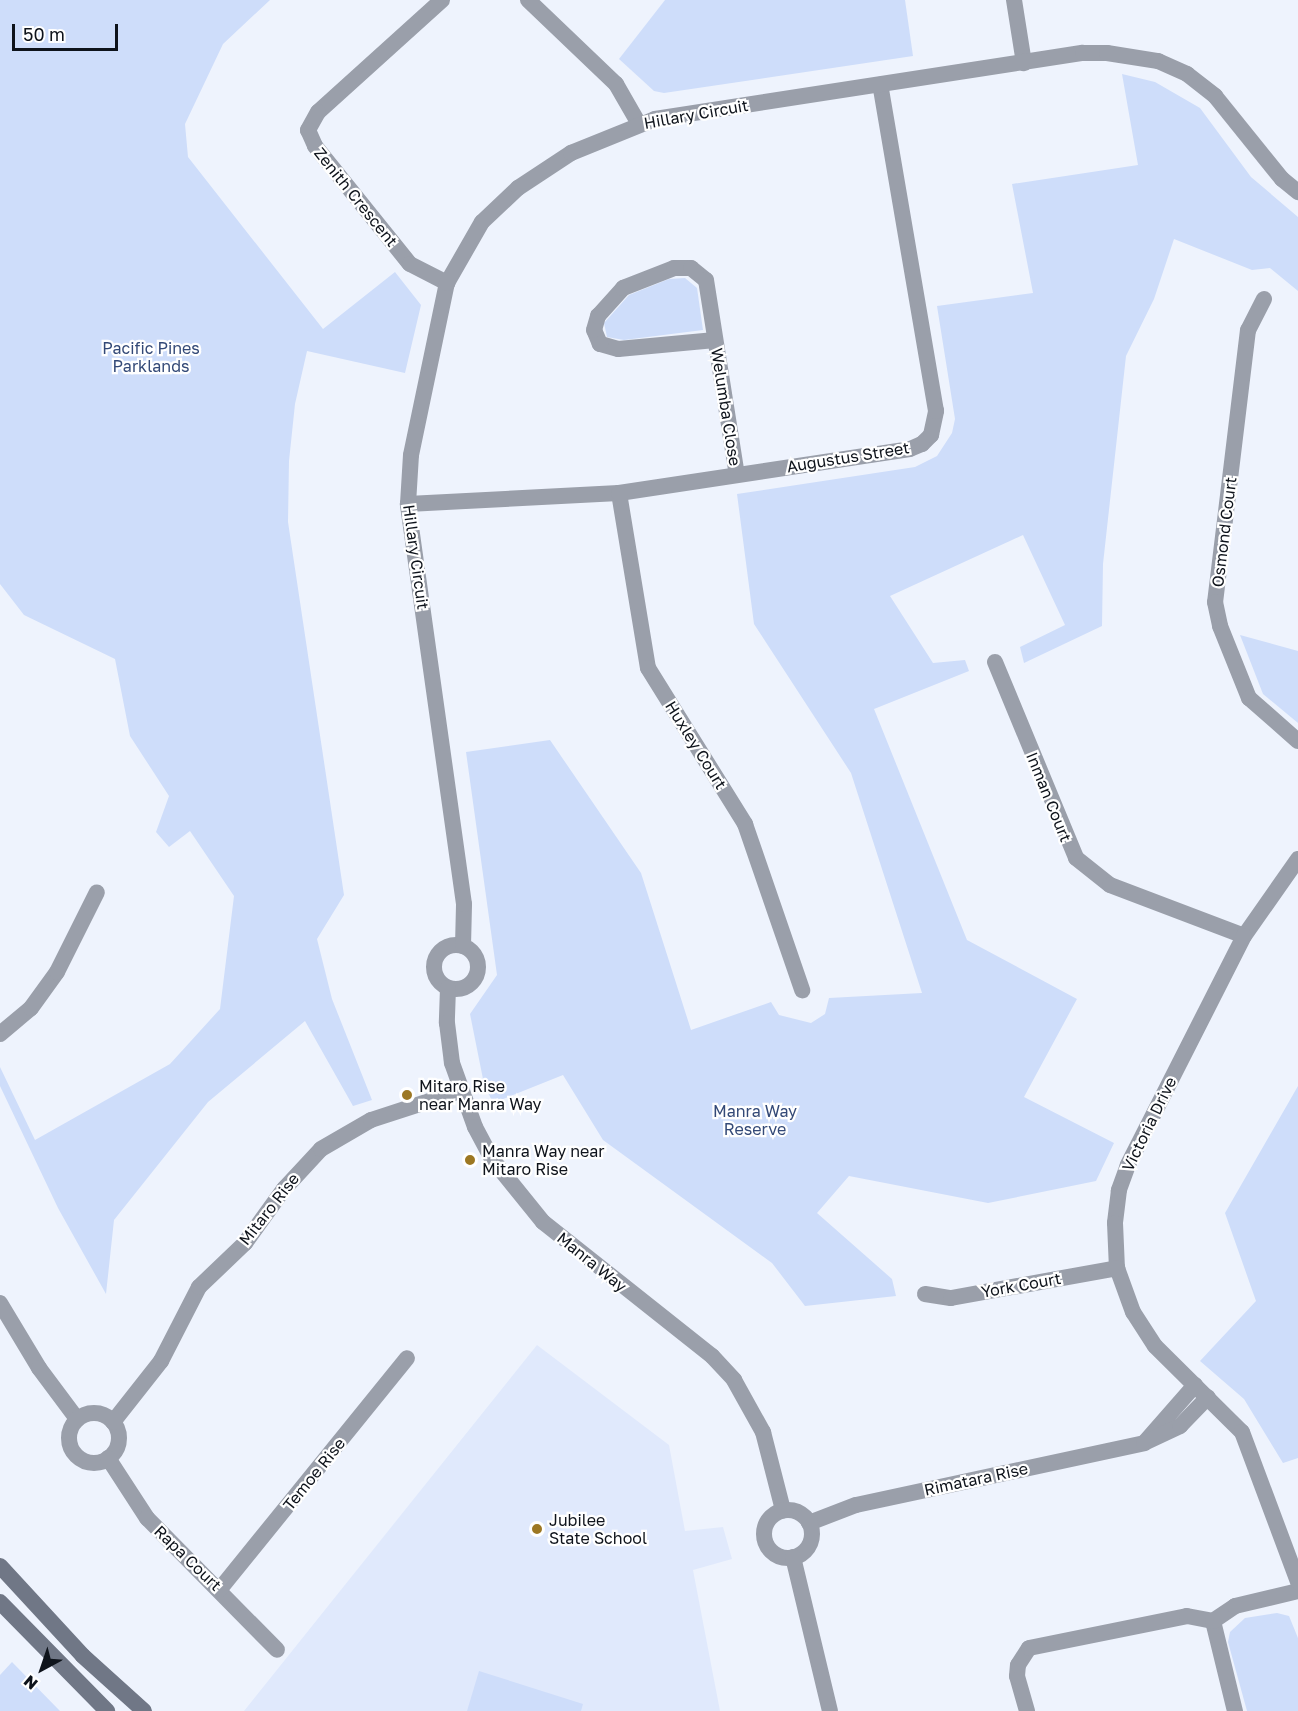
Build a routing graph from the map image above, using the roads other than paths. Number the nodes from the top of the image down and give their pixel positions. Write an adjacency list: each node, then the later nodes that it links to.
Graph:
1 (442, 0): 8 (street, Zenith Crescent)
2 (528, 0): 6 (street)
3 (1014, 0): 4 (street)
4 (1024, 63): 5 (street, Hillary Circuit); 7 (street, Hillary Circuit)
5 (880, 85): 6 (street, Hillary Circuit); 11 (street, Augustus Street)
6 (639, 124): 8 (street, Hillary Circuit)
7 (1298, 192)
8 (447, 283): 13 (street, Hillary Circuit)
9 (1264, 299): 15 (street, Osmond Court)
10 (715, 340): 10 (street, Welumba Close); 11 (street, Welumba Close)
11 (737, 475): 12 (street, Augustus Street)
12 (619, 493): 13 (street, Augustus Street); 21 (street, Huxley Court)
13 (408, 504): 19 (street, Hillary Circuit)
14 (995, 662): 18 (street, Inman Court)
15 (1298, 741)
16 (1298, 859): 18 (street, Victoria Drive)
17 (97, 892): 22 (street)
18 (1244, 936): 24 (street, Victoria Drive)
19 (463, 946): 20 (street); 20 (street)
20 (448, 988): 23 (street, Manra Way)
21 (802, 990)
22 (0, 1034)
23 (460, 1091): 31 (street, Mitaro Rise); 34 (street, Manra Way)
24 (1117, 1268): 25 (street, York Court); 28 (street, Victoria Drive)
25 (925, 1294)
26 (0, 1303): 30 (street)
27 (407, 1358): 39 (street, Temoe Rise)
28 (1195, 1385): 29 (street, Victoria Drive); 32 (street)
29 (1208, 1397): 32 (street, Rimatara Rise); 38 (street, Victoria Drive)
30 (77, 1419): 31 (street); 33 (street)
31 (112, 1422): 33 (street)
32 (1144, 1443): 35 (street, Rimatara Rise)
33 (108, 1458): 39 (street, Rapa Court)
34 (783, 1510): 35 (street); 36 (street)
35 (809, 1523): 36 (street)
36 (793, 1557): 46 (street)
37 (0, 1566): 45 (main road)
38 (1298, 1582)
39 (220, 1589): 43 (street, Rapa Court)
40 (1298, 1592): 42 (street)
41 (0, 1602): 44 (main road)
42 (1213, 1621): 47 (street); 48 (street)
43 (277, 1650)
44 (107, 1711)
45 (144, 1711)
46 (830, 1711)
47 (1027, 1711)
48 (1235, 1711)

